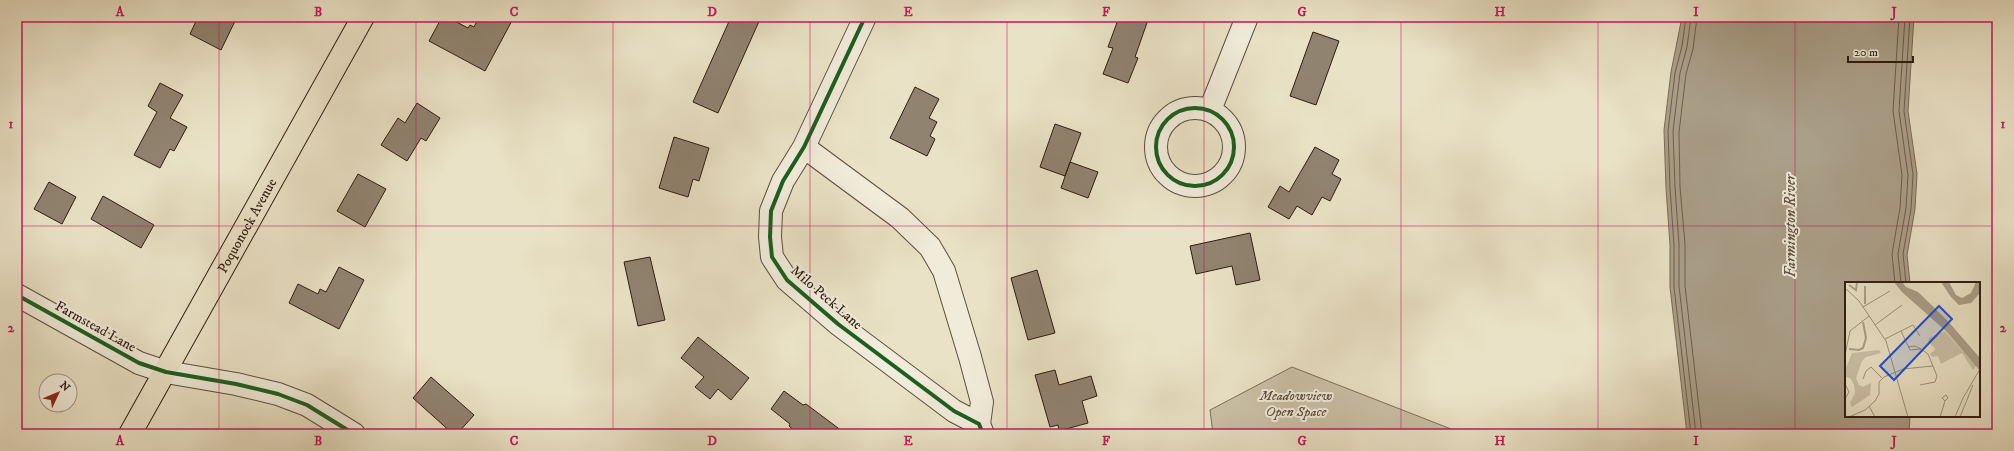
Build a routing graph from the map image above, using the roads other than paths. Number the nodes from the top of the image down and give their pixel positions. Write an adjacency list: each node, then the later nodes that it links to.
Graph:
1 (363, 17): 7 (main road, Poquonock Avenue)
2 (865, 17): 5 (street, Milo Peck Lane)
3 (1247, 17): 4 (street)
4 (1210, 110)
5 (804, 147): 8 (street, Milo Peck Lane); 8 (street, Milo Peck Lane)
6 (17, 295): 7 (street, Farmstead Lane)
7 (166, 372): 9 (main road, Poquonock Avenue); 10 (street, Farmstead Lane)
8 (981, 429)
9 (130, 434)
10 (354, 434)

